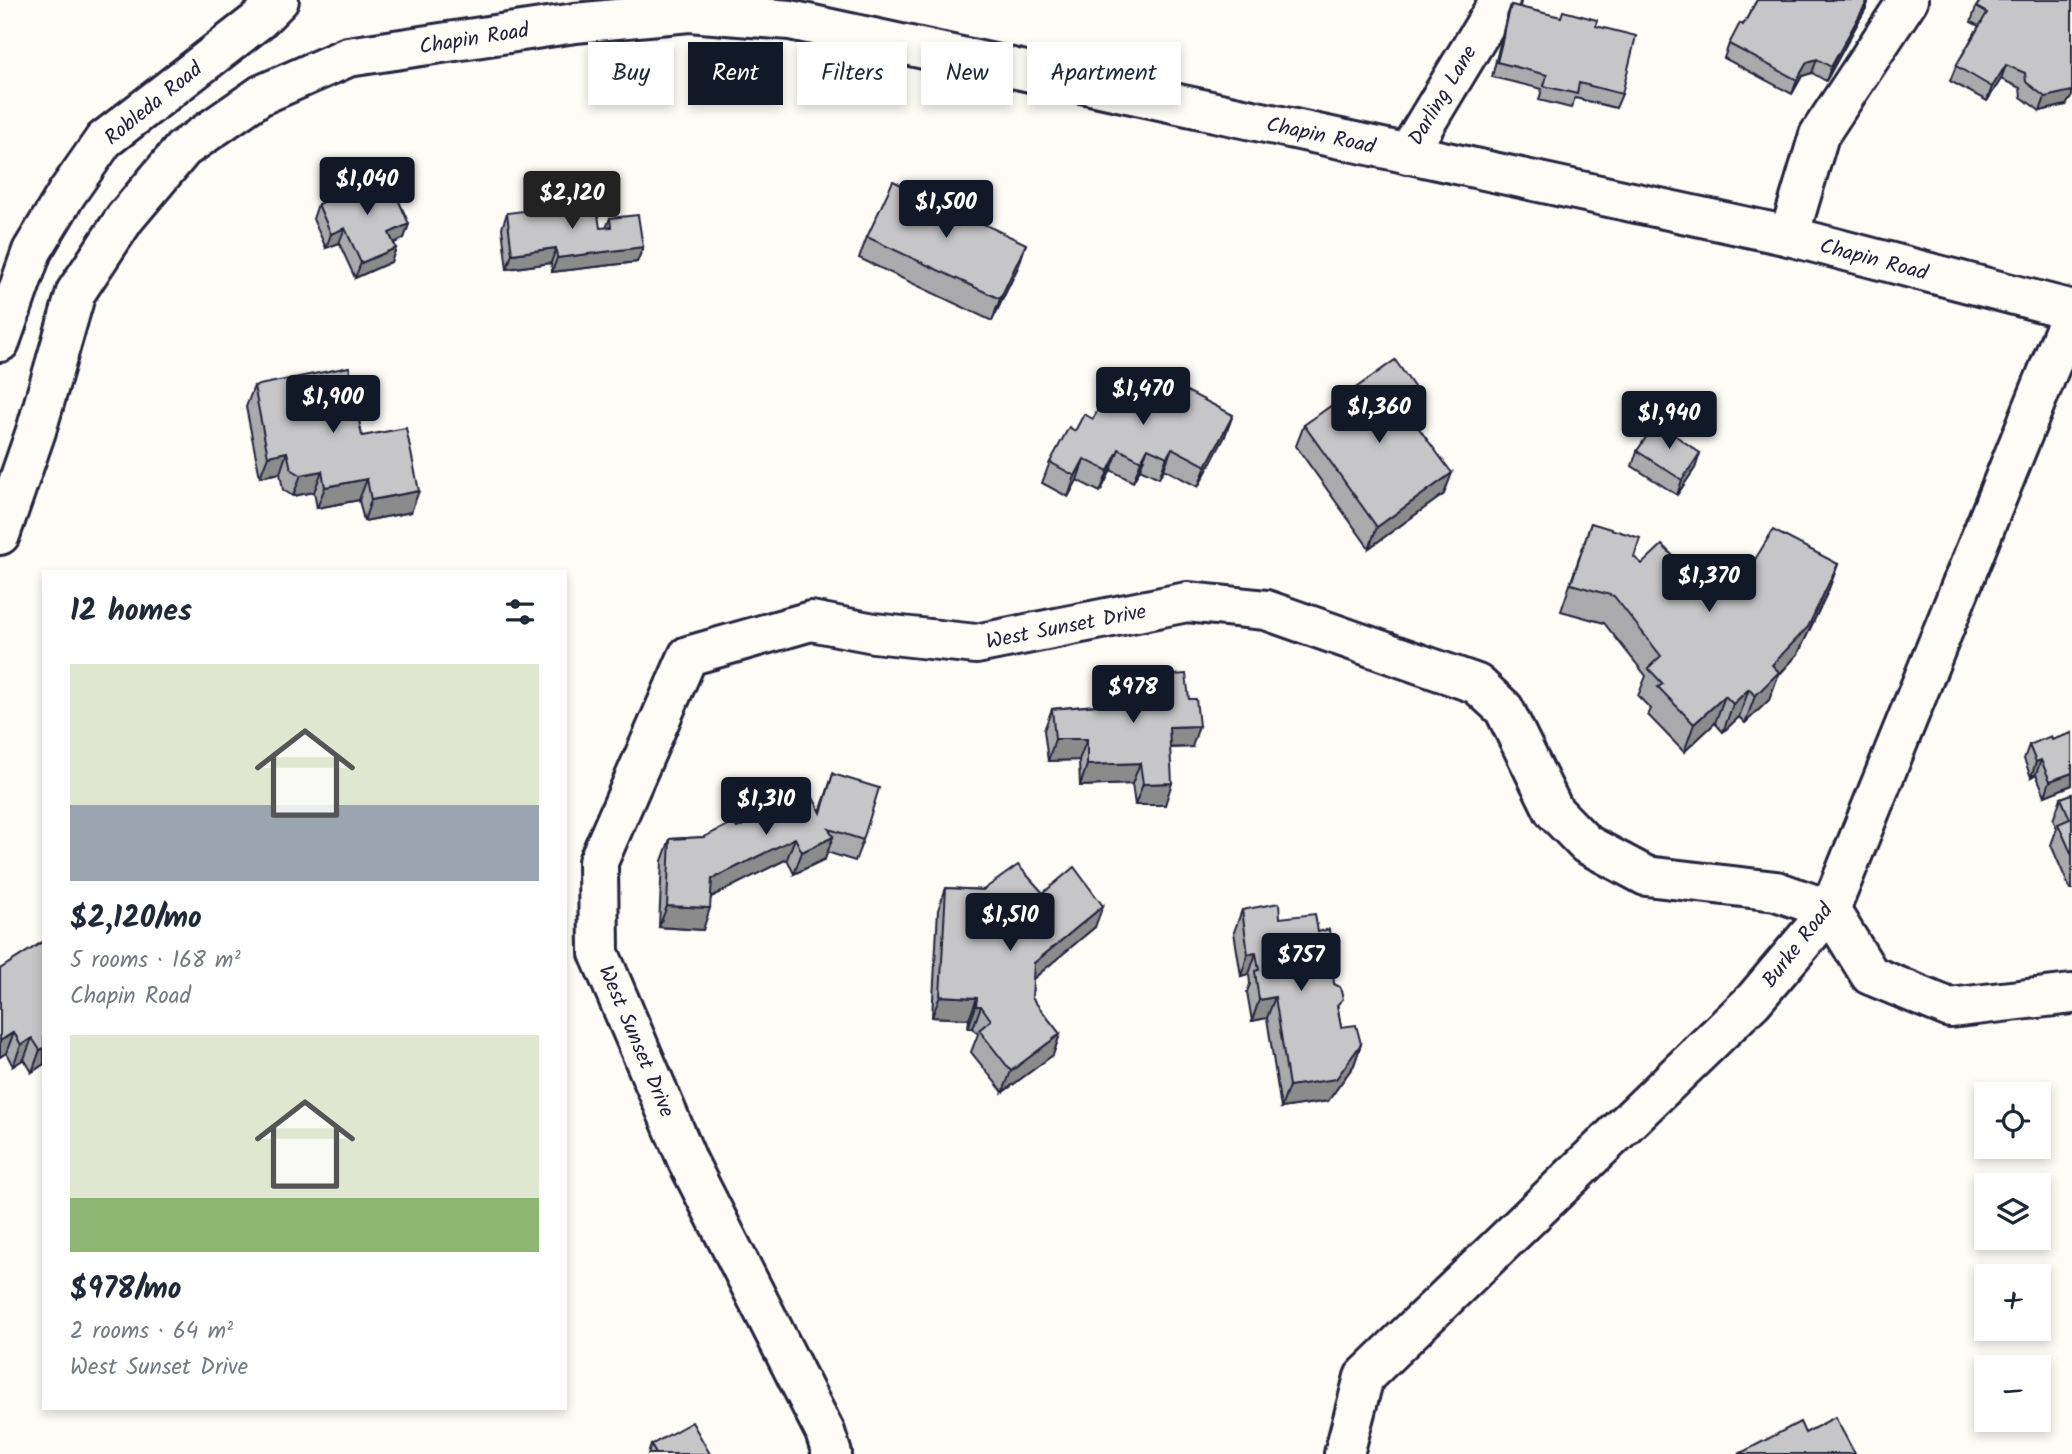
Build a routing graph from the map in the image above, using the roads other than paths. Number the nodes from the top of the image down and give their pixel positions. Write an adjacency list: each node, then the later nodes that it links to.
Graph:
1 (279, 0): 7 (street, Robleda Road)
2 (1500, 0): 4 (street, Darling Lane)
3 (1908, 0): 5 (street)
4 (1407, 153): 5 (street, Chapin Road); 8 (street, Chapin Road)
5 (1789, 236): 6 (street, Chapin Road)
6 (2072, 311): 9 (street, Burke Road)
7 (0, 342)
8 (0, 535)
9 (1830, 910): 10 (street); 11 (street, West Sunset Drive); 12 (street, Burke Road)
10 (2072, 994)
11 (832, 1454)
12 (1345, 1454)

